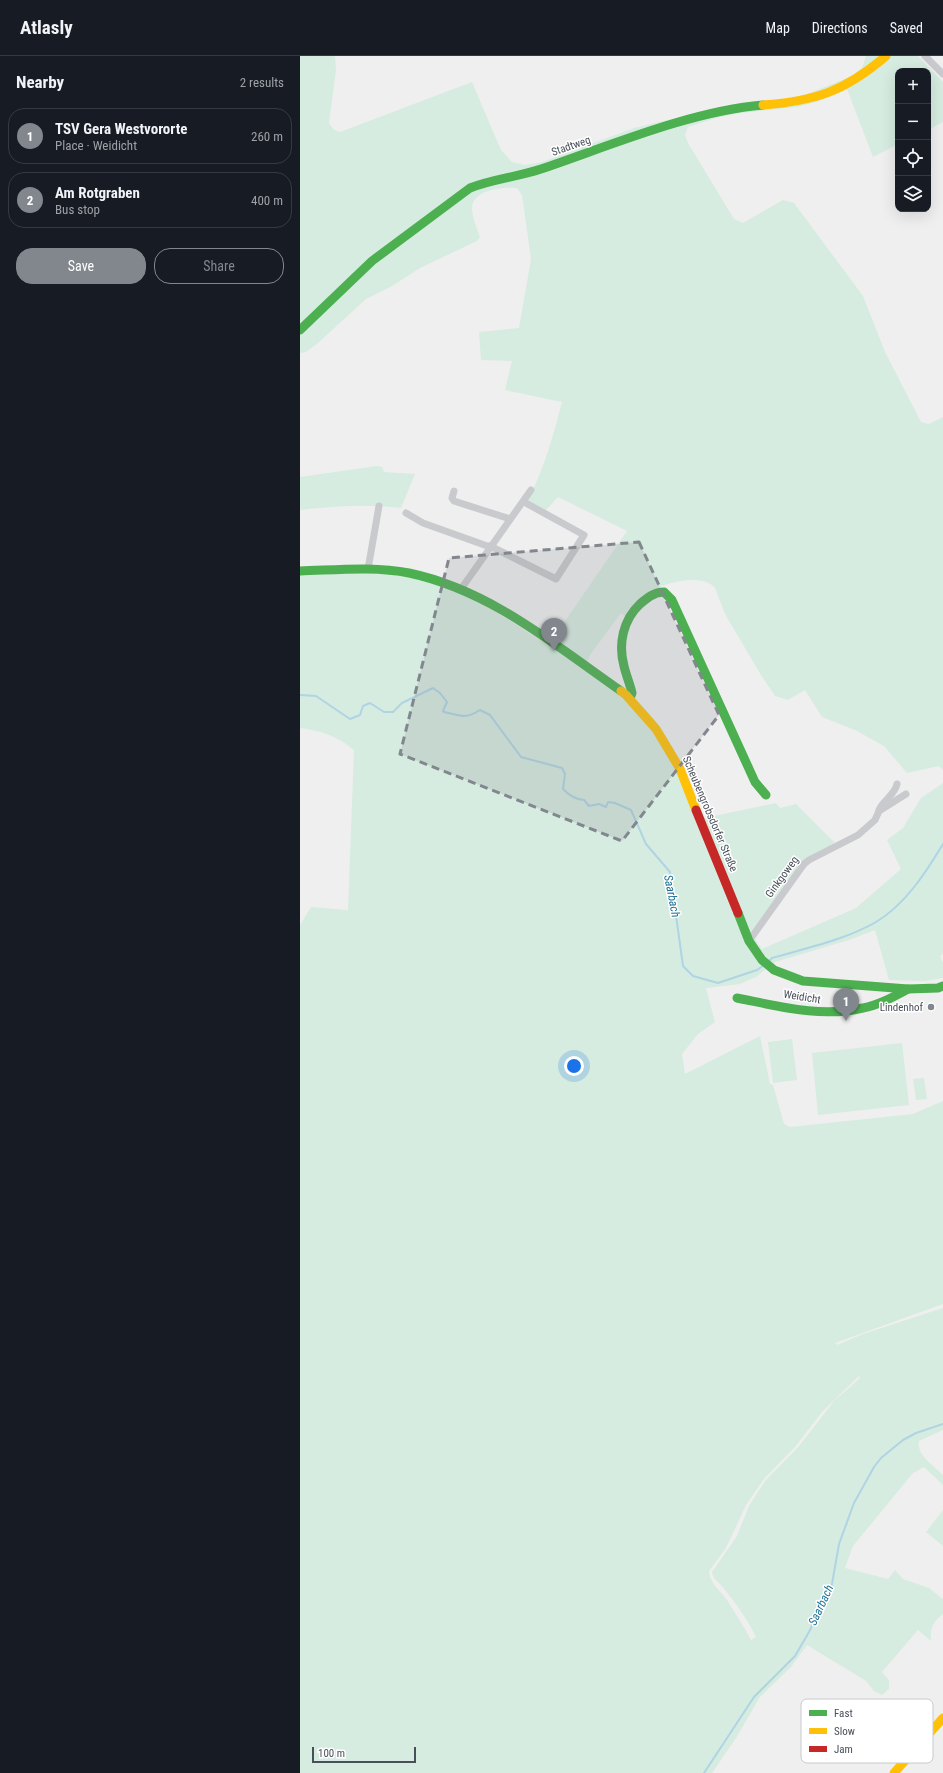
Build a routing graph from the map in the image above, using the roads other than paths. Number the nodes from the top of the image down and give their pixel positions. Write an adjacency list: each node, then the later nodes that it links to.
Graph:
1 (886, 56): 4 (street, Stadtweg)
2 (925, 56): 3 (street)
3 (943, 74)
4 (300, 330)
5 (531, 490): 7 (street)
6 (454, 491): 10 (street)
7 (524, 502): 10 (street); 11 (street)
8 (379, 506): 12 (street)
9 (406, 513): 11 (street)
10 (510, 519): 11 (street)
11 (490, 546): 14 (street)
12 (368, 569): 13 (street, Scheubengrobsdorfer Straße); 14 (street, Scheubengrobsdorfer Straße)
13 (300, 571)
14 (461, 589): 15 (street, Scheubengrobsdorfer Straße)
15 (630, 698): 18 (street); 20 (street, Scheubengrobsdorfer Straße)
16 (897, 784): 19 (street, Ginkgoweg)
17 (906, 794): 19 (street, Ginkgoweg)
18 (766, 795)
19 (879, 810): 20 (street, Ginkgoweg)
20 (749, 941): 22 (street, Scheubengrobsdorfer Straße)
21 (943, 986): 22 (street, Scheubengrobsdorfer Straße)
22 (908, 989): 23 (street, Weidicht)
23 (736, 998)
24 (943, 1718): 25 (street)
25 (933, 1729)
26 (903, 1763): 27 (street)
27 (894, 1773)

